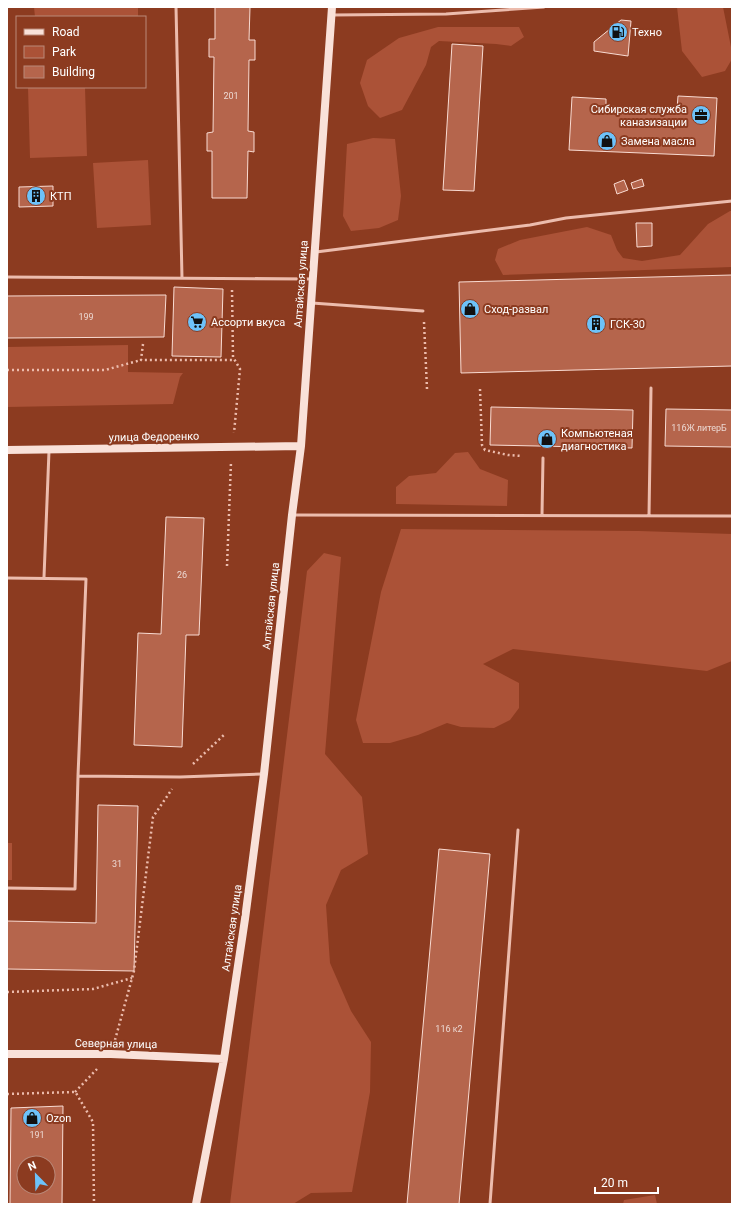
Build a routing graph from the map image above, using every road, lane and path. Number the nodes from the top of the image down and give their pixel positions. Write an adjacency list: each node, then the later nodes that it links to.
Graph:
1 (176, 7): 7 (lane)
2 (544, 7): 3 (lane)
3 (332, 11): 5 (main road, Алтайская улица)
4 (732, 201): 5 (lane)
5 (314, 252): 9 (main road, Алтайская улица)
6 (7, 277): 7 (lane)
7 (182, 278): 8 (lane)
8 (232, 278): 9 (lane); 14 (path)
9 (312, 279): 10 (main road, Алтайская улица)
10 (311, 303): 11 (lane); 19 (main road, Алтайская улица)
11 (423, 311): 17 (path)
12 (143, 344): 13 (path)
13 (141, 360): 14 (path); 15 (path)
14 (235, 360): 20 (path)
15 (7, 370)
16 (651, 388): 27 (lane)
17 (427, 389)
18 (480, 389): 23 (path)
19 (301, 446): 20 (main road, улица Федоренко); 25 (main road, Алтайская улица)
20 (232, 447): 21 (main road, улица Федоренко); 29 (path)
21 (50, 449): 22 (main road, улица Федоренко); 30 (lane)
22 (7, 450)
23 (522, 456)
24 (543, 458): 26 (lane)
25 (292, 515): 26 (lane); 33 (main road, Алтайская улица)
26 (542, 516): 27 (lane)
27 (649, 516): 28 (lane)
28 (732, 516)
29 (227, 566)
30 (44, 577): 31 (lane); 34 (lane)
31 (7, 578)
32 (225, 734): 35 (path)
33 (264, 774): 35 (lane); 42 (main road, Алтайская улица)
34 (78, 776): 35 (lane); 37 (lane)
35 (180, 777): 38 (path)
36 (518, 830): 47 (lane)
37 (7, 888)
38 (132, 978): 39 (path); 41 (path)
39 (7, 992)
40 (7, 1054): 41 (main road, Северная улица)
41 (111, 1054): 42 (main road, Северная улица); 43 (path)
42 (224, 1059): 46 (main road, Алтайская улица)
43 (75, 1092): 44 (path); 45 (path)
44 (7, 1094)
45 (94, 1204)
46 (196, 1204)
47 (490, 1204)

